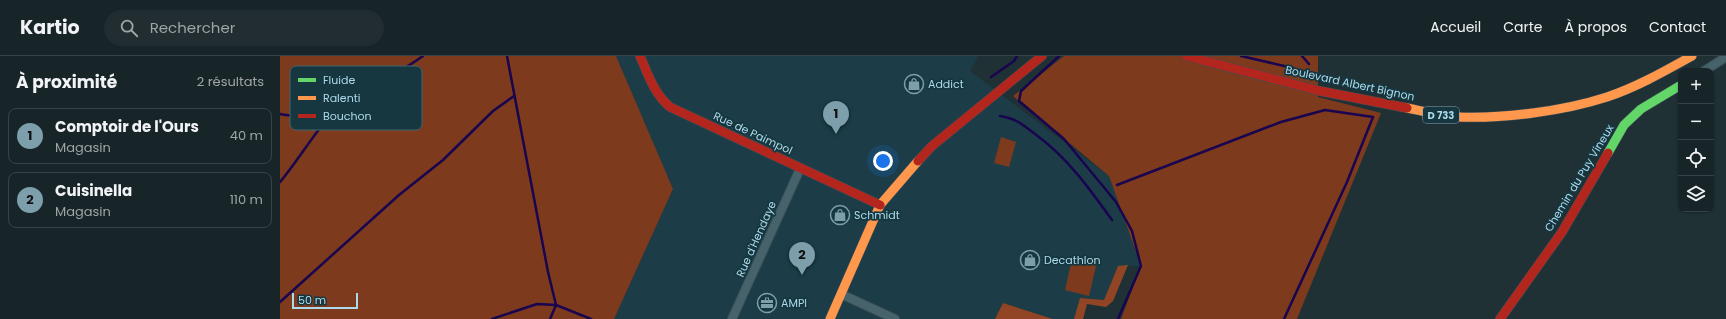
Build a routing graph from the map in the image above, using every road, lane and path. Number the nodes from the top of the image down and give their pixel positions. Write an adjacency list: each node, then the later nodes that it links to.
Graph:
1 (640, 56): 10 (street, Rue de Paimpol)
2 (1031, 56): 8 (street)
3 (1042, 56): 8 (street)
4 (1186, 56): 5 (street, Boulevard Albert Bignon / D 733)
5 (1692, 56)
6 (1726, 58): 7 (street)
7 (1709, 68)
8 (1013, 81): 11 (street)
9 (1678, 87): 16 (street, Chemin du Puy Vineux)
10 (800, 169): 11 (street, Rue de Paimpol); 13 (street, Rue d'Hendaye)
11 (880, 205): 12 (street)
12 (841, 294): 14 (street); 15 (street)
13 (732, 319)
14 (830, 319)
15 (895, 319)
16 (1500, 319)

